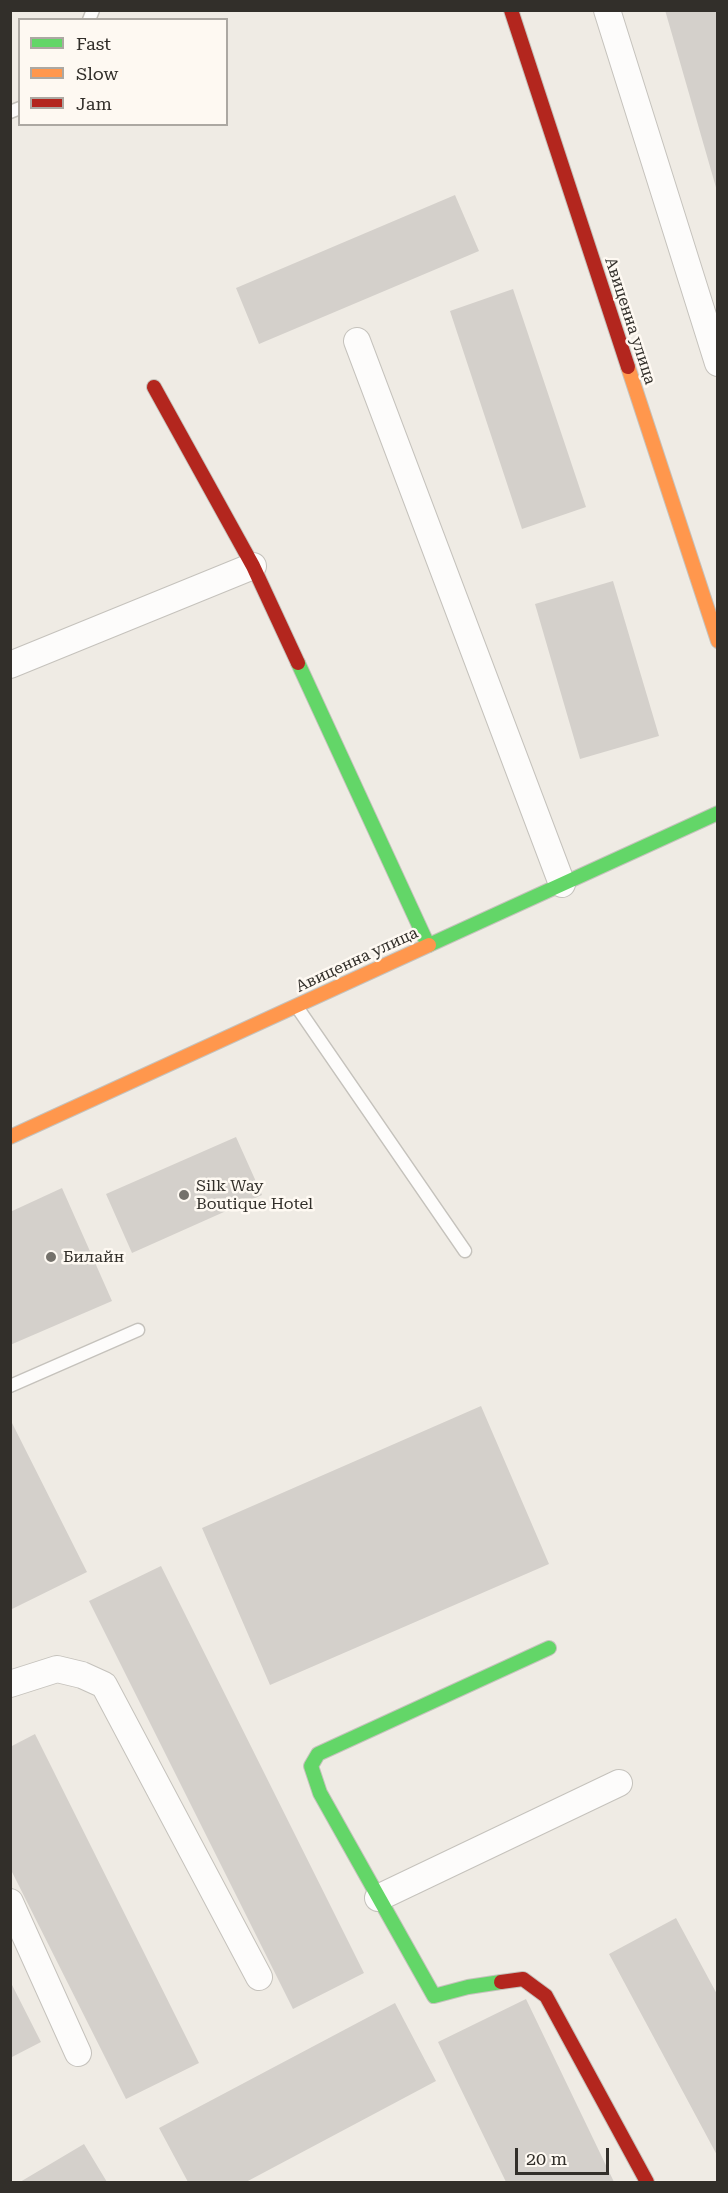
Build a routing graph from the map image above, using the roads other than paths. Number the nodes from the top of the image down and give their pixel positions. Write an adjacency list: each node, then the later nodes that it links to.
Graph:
1 (512, 10): 7 (street, Авиценна улица)
2 (607, 10): 4 (street)
3 (357, 341): 10 (street)
4 (717, 363)
5 (154, 387): 6 (street)
6 (252, 566): 8 (street); 11 (street)
7 (717, 641)
8 (10, 665)
9 (717, 813): 10 (street, Авиценна улица)
10 (562, 884): 11 (street, Авиценна улица)
11 (428, 945): 12 (street, Авиценна улица)
12 (297, 1006): 13 (street, Авиценна улица); 14 (lane)
13 (10, 1137)
14 (465, 1251)
15 (138, 1330): 16 (lane)
16 (10, 1386)
17 (549, 1647): 20 (street)
18 (10, 1684): 22 (street)
19 (619, 1784): 20 (street)
20 (378, 1898): 24 (street)
21 (10, 1902): 23 (street)
22 (259, 1977)
23 (78, 2053)
24 (647, 2182)

